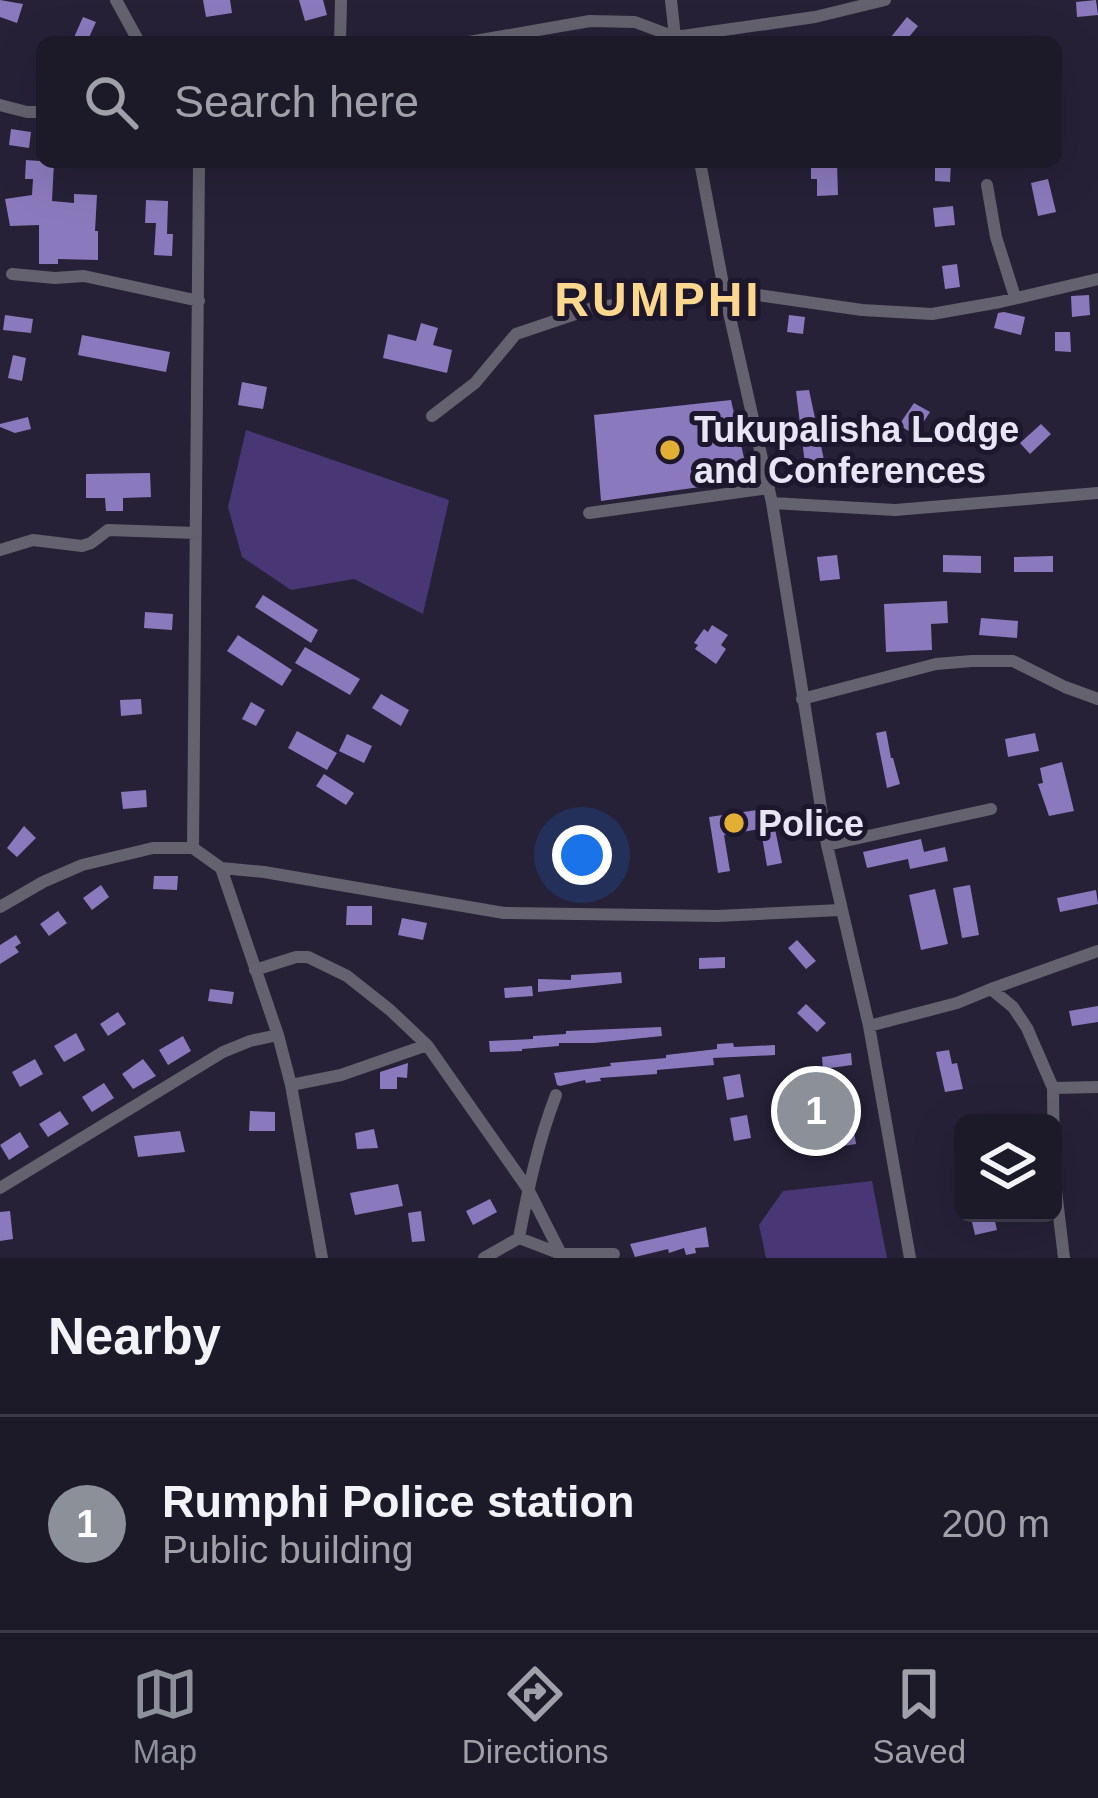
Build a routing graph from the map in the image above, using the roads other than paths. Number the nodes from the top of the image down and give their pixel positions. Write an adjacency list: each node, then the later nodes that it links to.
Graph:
1 (116, 0): 5 (street)
2 (341, 0): 6 (street)
3 (671, 0): 9 (street)
4 (885, 0): 10 (street)
5 (136, 36)
6 (340, 36)
7 (504, 36): 8 (street)
8 (669, 36)
9 (676, 36)
10 (695, 36)
11 (0, 105): 12 (street)
12 (36, 112)
13 (199, 168): 20 (street)
14 (701, 168): 18 (street)
15 (987, 185): 19 (street)
16 (12, 274): 20 (street)
17 (1098, 279): 19 (street)
18 (725, 295): 19 (street); 21 (street); 22 (street)
19 (1015, 297)
20 (199, 301): 26 (street)
21 (431, 416)
22 (769, 488): 24 (street); 25 (street)
23 (1098, 493): 24 (street)
24 (772, 503): 28 (street)
25 (589, 513)
26 (196, 532): 27 (street); 32 (street)
27 (0, 550)
28 (802, 699): 29 (street); 31 (street)
29 (1098, 699)
30 (991, 809): 31 (street)
31 (827, 845): 35 (street)
32 (193, 848): 33 (street); 34 (street)
33 (221, 868): 35 (street); 37 (street)
34 (0, 908)
35 (841, 910): 39 (street)
36 (1095, 957): 38 (street)
37 (256, 970): 40 (street); 41 (street)
38 (992, 989): 39 (street); 44 (street)
39 (869, 1026): 53 (street)
40 (278, 1035): 42 (street); 46 (street)
41 (427, 1046): 42 (street); 47 (street)
42 (291, 1085): 51 (street)
43 (1098, 1087): 44 (street)
44 (1053, 1088): 54 (street)
45 (556, 1095): 47 (street)
46 (0, 1188)
47 (528, 1189): 48 (street); 50 (street)
48 (519, 1238): 50 (street); 52 (street)
49 (614, 1255): 50 (street)
50 (560, 1256)
51 (322, 1258)
52 (484, 1258)
53 (910, 1258)
54 (1064, 1258)

